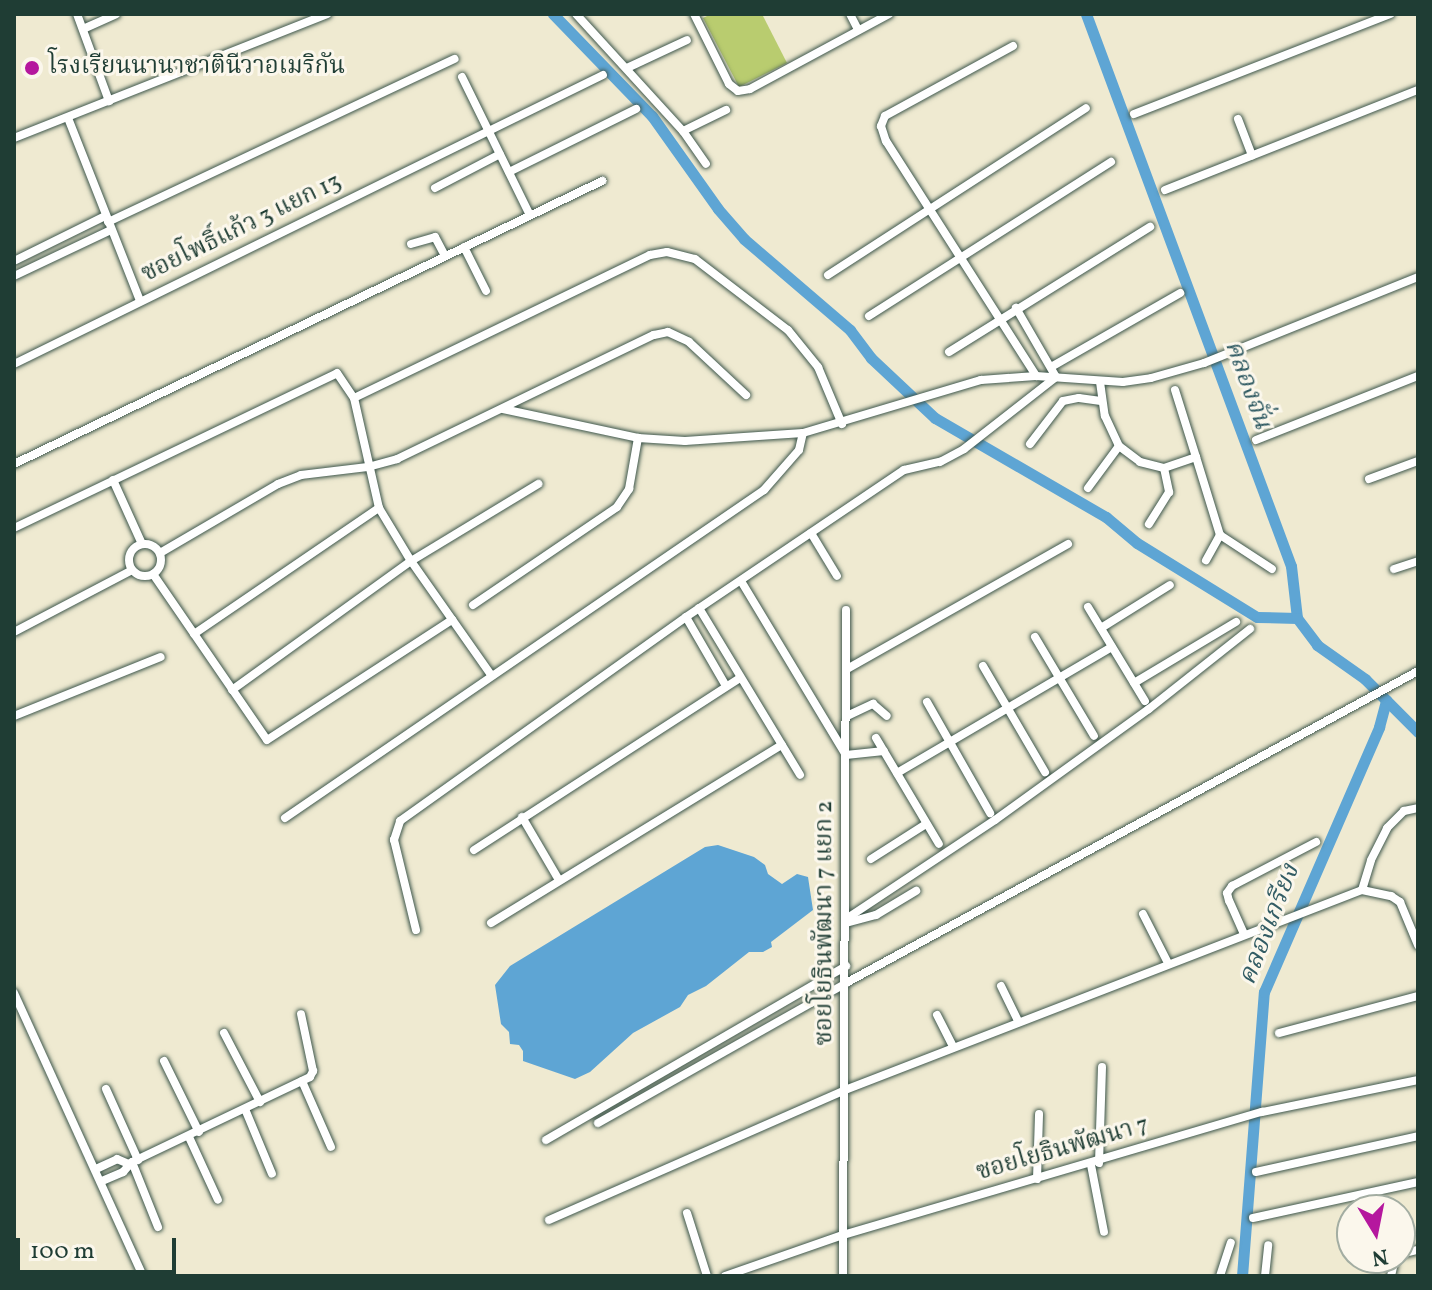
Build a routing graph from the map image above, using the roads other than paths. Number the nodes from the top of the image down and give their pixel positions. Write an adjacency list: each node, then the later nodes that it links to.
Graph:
1 (77, 14): 9 (street)
2 (116, 14): 9 (street)
3 (327, 14): 18 (street)
4 (576, 14): 14 (street)
5 (694, 14): 10 (street)
6 (850, 14): 10 (street)
7 (889, 14): 10 (street)
8 (1390, 14): 22 (street)
9 (83, 29): 18 (street)
10 (858, 30)
11 (687, 40): 14 (street)
12 (1013, 46): 36 (street)
13 (455, 59): 38 (street)
14 (627, 68): 26 (street)
15 (603, 75): 25 (street, ซอยโพธิ์แก้ว 3 แยก 13)
16 (462, 77): 25 (street)
17 (1418, 90): 29 (street)
18 (109, 101): 23 (street)
19 (1086, 108): 36 (street)
20 (636, 109): 32 (street)
21 (726, 110): 26 (street)
22 (1134, 114)
23 (68, 118): 27 (street); 38 (street)
24 (1238, 119): 29 (street)
25 (488, 131): 28 (street); 54 (street, ซอยโพธิ์แก้ว 3 แยก 13)
26 (683, 131): 31 (street)
27 (14, 138)
28 (500, 154): 32 (street); 34 (street)
29 (1252, 155): 35 (street)
30 (1111, 162): 46 (street)
31 (706, 164)
32 (509, 172): 37 (street)
33 (602, 181): 37 (street)
34 (435, 188)
35 (1165, 190)
36 (930, 209): 46 (street); 49 (street)
37 (530, 215): 44 (street)
38 (108, 223): 39 (street); 41 (street); 54 (street)
39 (89, 224): 41 (street); 43 (street)
40 (1150, 227): 55 (street)
41 (96, 237): 47 (street)
42 (411, 244): 45 (street)
43 (41, 247): 47 (street); 48 (street)
44 (464, 247): 45 (street); 52 (street)
45 (445, 256): 78 (street)
46 (961, 257): 56 (street); 57 (street)
47 (47, 260): 50 (street)
48 (14, 261)
49 (828, 275)
50 (14, 276)
51 (1418, 277): 64 (street)
52 (486, 291)
53 (1180, 293): 60 (street)
54 (140, 301): 59 (street, ซอยโพธิ์แก้ว 3 แยก 13)
55 (1016, 308): 57 (street); 60 (street)
56 (869, 316)
57 (1000, 318): 58 (street); 61 (street)
58 (949, 352)
59 (14, 364)
60 (1051, 367): 63 (street)
61 (1036, 376): 63 (street); 70 (street)
62 (1418, 376): 73 (street)
63 (1056, 377): 64 (street); 88 (street)
64 (1100, 382): 68 (street)
65 (1175, 390): 76 (street)
66 (746, 395): 69 (street)
67 (354, 398): 70 (street); 79 (street); 82 (street)
68 (1101, 401): 74 (street); 75 (street)
69 (503, 409): 72 (street); 79 (street)
70 (842, 424): 71 (street)
71 (803, 433): 72 (street); 120 (street)
72 (638, 438): 103 (street)
73 (1256, 440)
74 (1030, 444)
75 (1119, 446): 80 (street); 84 (street)
76 (1196, 457): 80 (street); 89 (street)
77 (1418, 461): 81 (street)
78 (14, 464)
79 (368, 467): 85 (street); 92 (street)
80 (1164, 468): 86 (street)
81 (1369, 479)
82 (113, 480): 87 (street); 90 (street)
83 (538, 484): 94 (street)
84 (1088, 488)
85 (379, 508): 94 (street); 113 (street)
86 (1149, 524)
87 (14, 528)
88 (811, 533): 100 (street); 101 (street)
89 (1220, 535): 93 (street); 96 (street)
90 (142, 544): 92 (street); 98 (street)
91 (1068, 544): 118 (street)
92 (160, 553): 99 (street)
93 (1206, 560)
94 (411, 561): 108 (street); 125 (street)
95 (1418, 561): 97 (street)
96 (1272, 569)
97 (1394, 569)
98 (132, 570): 99 (street); 112 (street)
99 (153, 574): 113 (street)
100 (837, 576)
101 (741, 581): 105 (street); 137 (street)
102 (1170, 585): 110 (street)
103 (473, 605)
104 (1088, 607): 110 (street)
105 (699, 608): 107 (street); 121 (street)
106 (846, 610): 118 (street, ซอยโยธินพัฒนา 7 แยก 2)
107 (686, 617): 124 (street); 156 (street)
108 (452, 620): 120 (street); 125 (street)
109 (1236, 622): 123 (street)
110 (1101, 628): 115 (street)
111 (1250, 629): 154 (street)
112 (14, 632)
113 (194, 634): 125 (street)
114 (1035, 637): 122 (street)
115 (1112, 647): 122 (street); 123 (street)
116 (161, 657): 129 (street)
117 (983, 666): 128 (street)
118 (847, 669): 130 (street, ซอยโยธินพัฒนา 7 แยก 2)
119 (1418, 671): 161 (street)
120 (491, 675): 144 (street)
121 (740, 678): 124 (street); 135 (street)
122 (1059, 679): 128 (street); 132 (street)
123 (1134, 683): 126 (street)
124 (726, 686): 143 (street)
125 (232, 690)
126 (1145, 701)
127 (927, 702): 134 (street)
128 (1009, 708): 134 (street); 138 (street)
129 (14, 716)
130 (847, 716): 131 (street); 137 (street, ซอยโยธินพัฒนา 7 แยก 2)
131 (887, 716)
132 (1094, 736)
133 (876, 738): 136 (street)
134 (952, 743): 139 (street); 142 (street)
135 (782, 745): 140 (street); 150 (street)
136 (884, 751): 137 (street); 139 (street)
137 (846, 755): 154 (street, ซอยโยธินพัฒนา 7 แยก 2)
138 (1045, 772)
139 (897, 773): 145 (street)
140 (800, 775)
141 (1418, 808): 151 (street)
142 (990, 813)
143 (522, 817): 148 (street); 150 (street)
144 (285, 818)
145 (926, 824): 147 (street); 149 (street)
146 (1316, 842): 157 (street)
147 (939, 844)
148 (474, 850)
149 (871, 859)
150 (559, 880): 155 (street)
151 (1362, 890): 157 (street); 158 (street)
152 (916, 891): 154 (street)
153 (1143, 914): 159 (street)
154 (846, 921): 160 (street, ซอยโยธินพัฒนา 7 แยก 2)
155 (491, 923)
156 (416, 930)
157 (1244, 934): 159 (street)
158 (1418, 945)
159 (1168, 963): 167 (street)
160 (846, 966): 161 (street, ซอยโยธินพัฒนา 7 แยก 2); 184 (street)
161 (846, 983): 176 (street, ซอยโยธินพัฒนา 7 แยก 2); 180 (street)
162 (1001, 986): 167 (street)
163 (14, 993): 188 (street)
164 (1418, 996): 169 (street)
165 (301, 1014): 174 (street)
166 (937, 1015): 170 (street)
167 (1018, 1021): 170 (street)
168 (224, 1033): 177 (street)
169 (1279, 1033)
170 (953, 1047): 176 (street)
171 (164, 1061): 181 (street)
172 (1102, 1067): 187 (street)
173 (1418, 1080): 187 (street, ซอยโยธินพัฒนา 7)
174 (302, 1081): 177 (street); 185 (street)
175 (106, 1089): 186 (street)
176 (845, 1090): 197 (street); 200 (street, ซอยโยธินพัฒนา 7 แยก 2)
177 (260, 1102): 178 (street)
178 (245, 1109): 181 (street); 190 (street)
179 (1039, 1114): 191 (street)
180 (598, 1123)
181 (199, 1132): 183 (street)
182 (1418, 1136): 189 (street)
183 (189, 1137): 186 (street); 194 (street)
184 (546, 1140)
185 (331, 1147)
186 (133, 1162): 188 (street); 192 (street); 198 (street)
187 (1095, 1164): 191 (street, ซอยโยธินพัฒนา 7); 199 (street)
188 (96, 1169): 192 (street)
189 (1256, 1172)
190 (272, 1174)
191 (1037, 1179): 200 (street, ซอยโยธินพัฒนา 7)
192 (102, 1181): 203 (street)
193 (1418, 1182): 196 (street)
194 (218, 1200)
195 (687, 1213): 204 (street)
196 (1253, 1218)
197 (549, 1220)
198 (158, 1227)
199 (1104, 1232)
200 (843, 1235): 205 (street, ซอยโยธินพัฒนา 7); 206 (street, ซอยโยธินพัฒนา 7 แยก 2)
201 (1231, 1243): 207 (street)
202 (1268, 1245): 208 (street)
203 (143, 1276)
204 (707, 1276)
205 (725, 1276)
206 (843, 1276)
207 (1220, 1276)
208 (1265, 1276)

